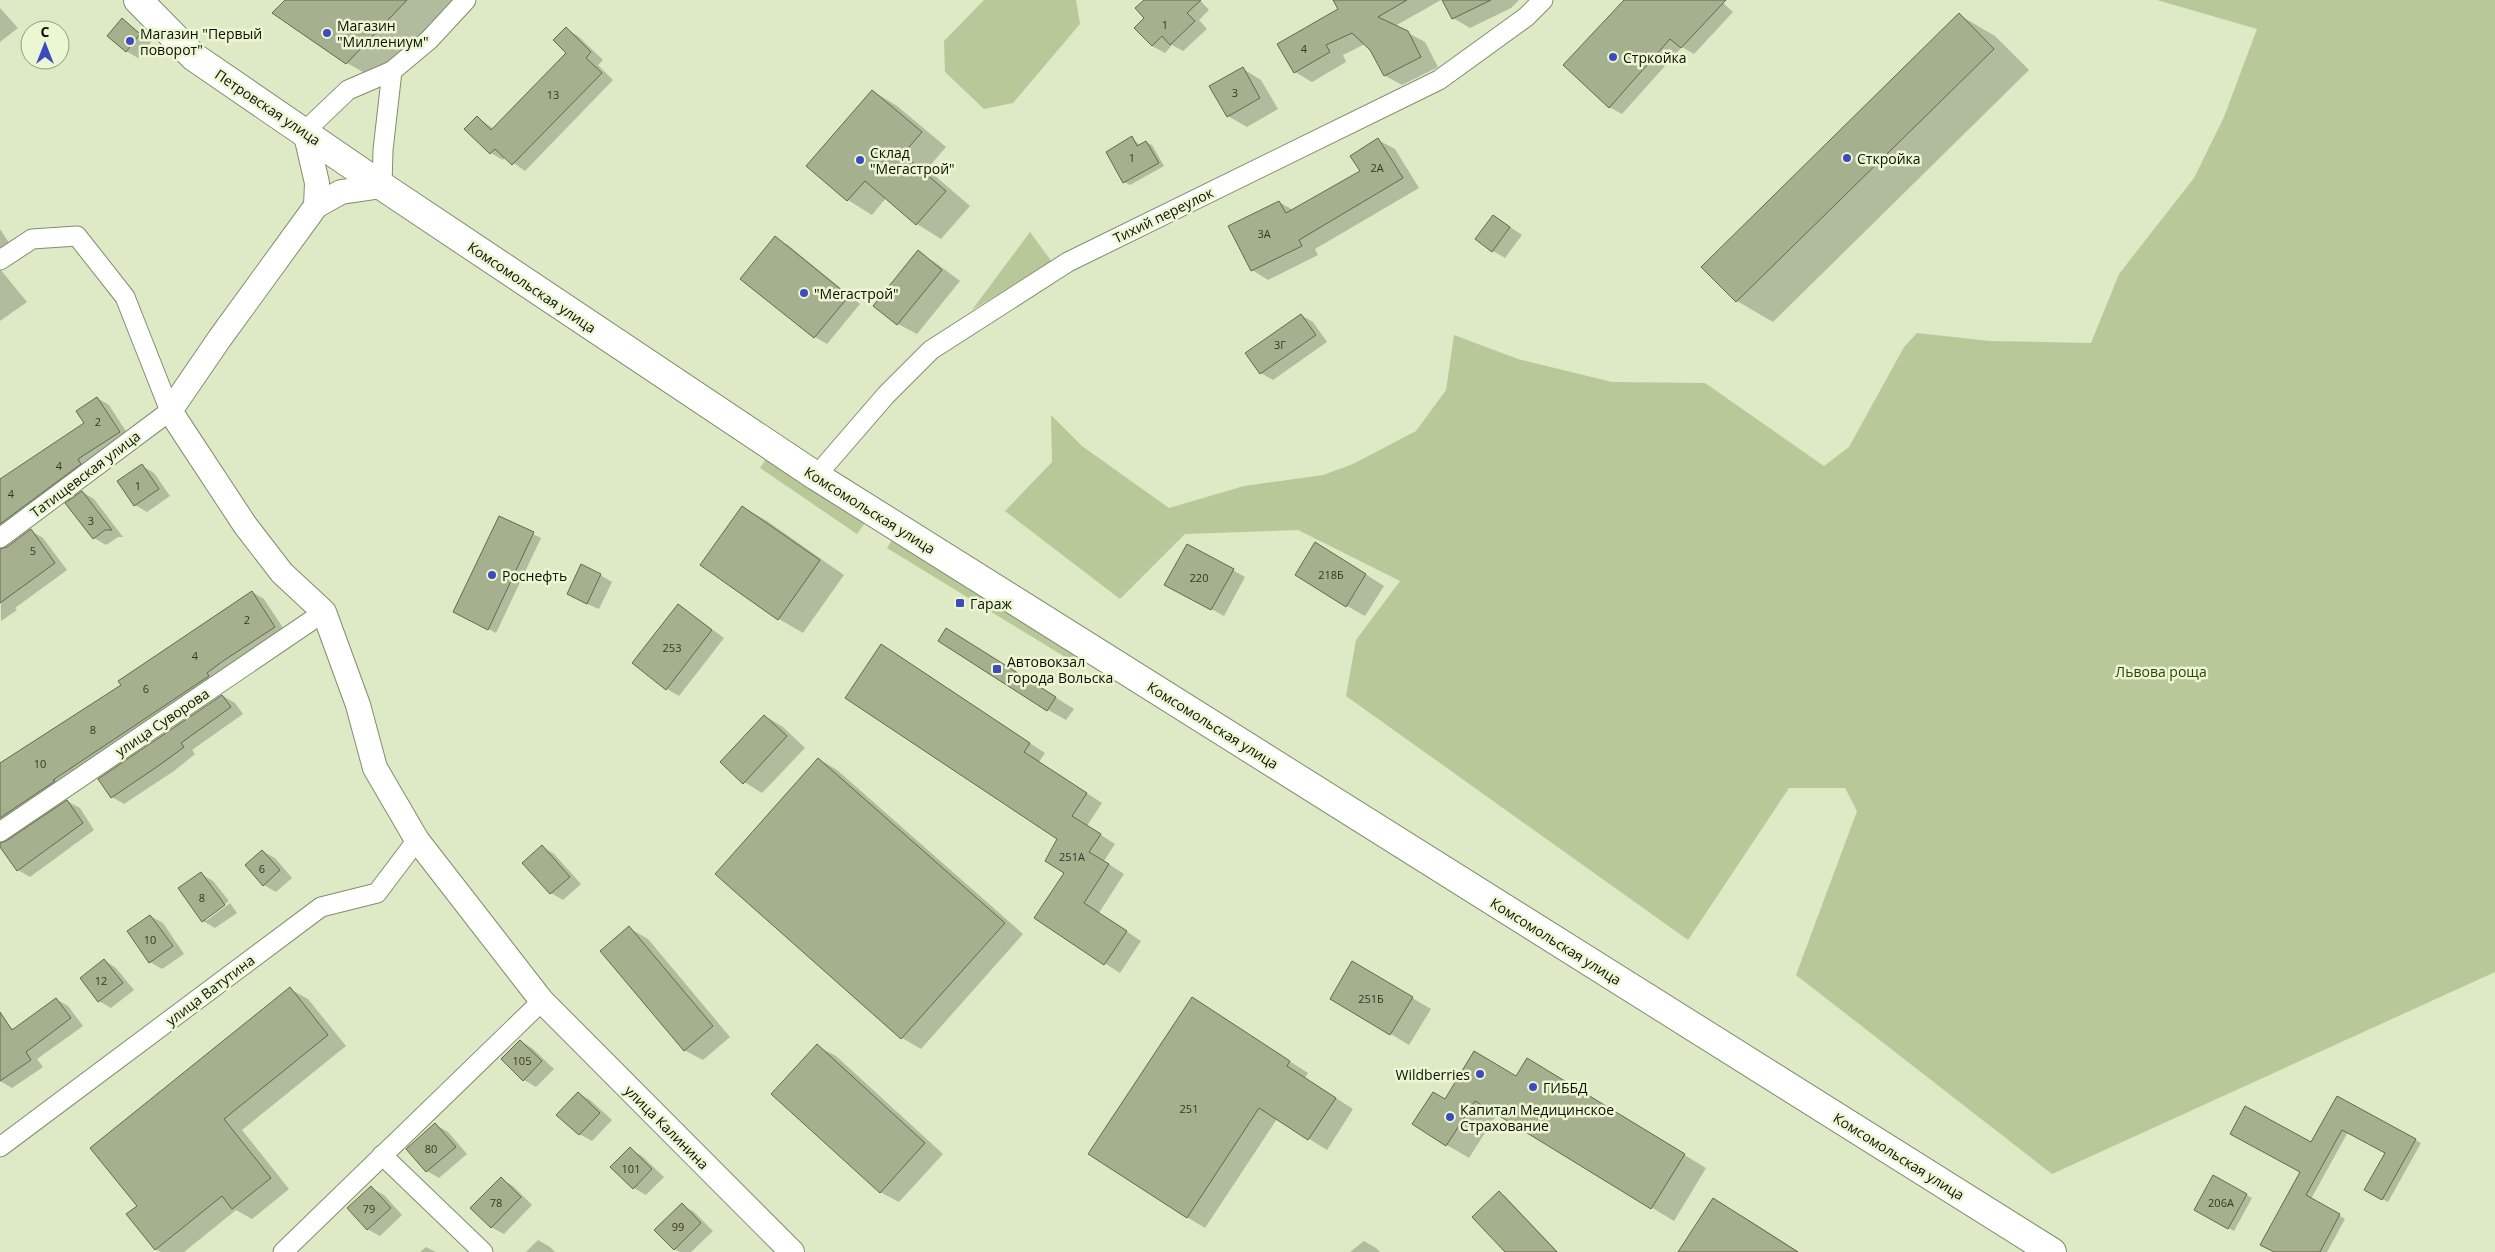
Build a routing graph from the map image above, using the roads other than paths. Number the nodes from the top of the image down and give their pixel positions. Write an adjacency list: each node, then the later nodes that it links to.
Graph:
1 (138, 0): 5 (main road, Петровская улица)
2 (466, 0): 4 (street)
3 (1543, 0): 10 (street, Тихий переулок)
4 (392, 70): 5 (street); 6 (street)
5 (304, 131): 6 (main road, Петровская улица); 7 (street)
6 (382, 186): 7 (street); 10 (main road, Комсомольская улица)
7 (316, 206): 9 (street)
8 (0, 260): 9 (street)
9 (170, 411): 11 (street, Татищевская улица); 12 (street)
10 (816, 476): 21 (main road, Комсомольская улица)
11 (0, 538)
12 (324, 612): 13 (street, улица Суворова); 14 (street, улица Калинина)
13 (0, 832)
14 (417, 840): 15 (street, улица Калинина); 16 (street, улица Ватутина)
15 (542, 1002): 17 (street); 20 (street, улица Калинина)
16 (0, 1147)
17 (382, 1155): 18 (street); 19 (street)
18 (284, 1252)
19 (483, 1252)
20 (792, 1252)
21 (2052, 1252)

